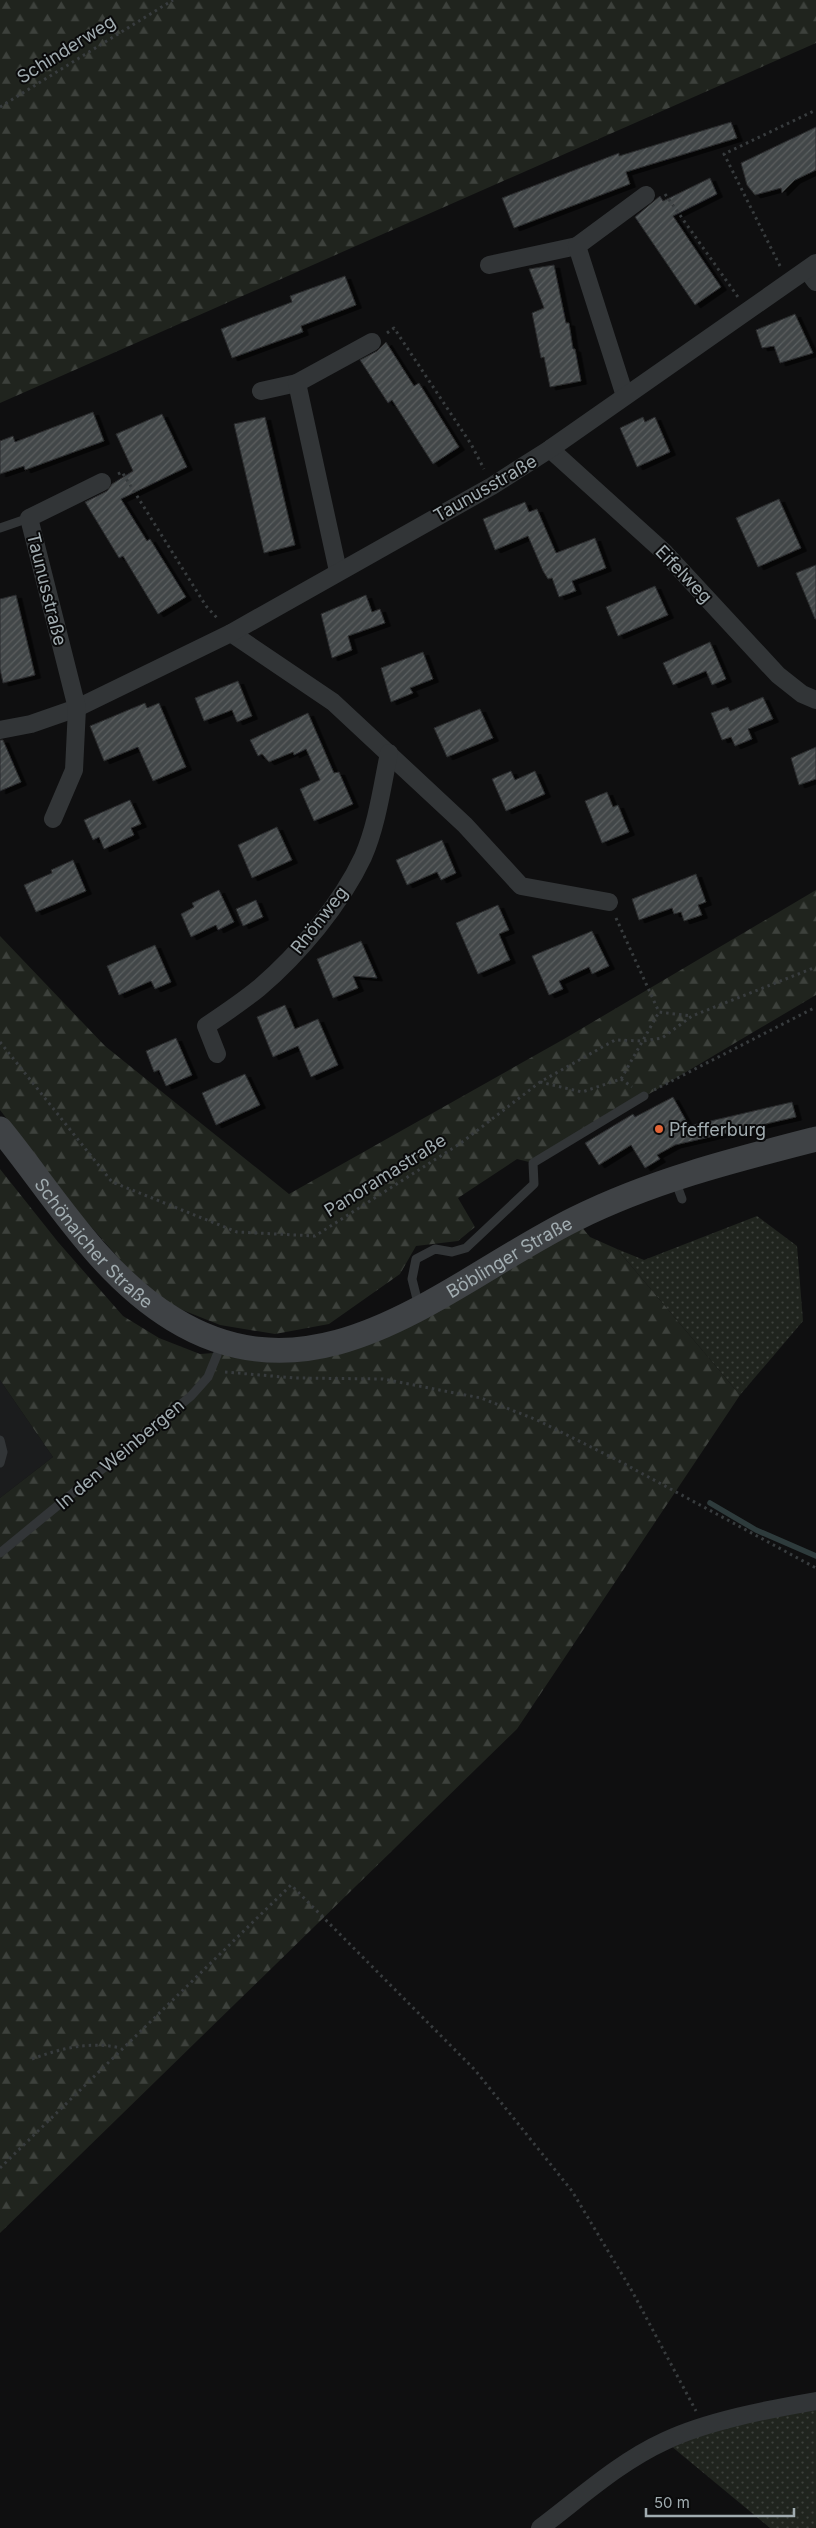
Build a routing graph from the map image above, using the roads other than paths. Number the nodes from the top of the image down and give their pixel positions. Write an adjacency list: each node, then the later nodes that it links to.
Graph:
1 (646, 195): 2 (street)
2 (577, 246): 3 (street); 8 (street)
3 (489, 264)
4 (813, 272): 8 (street, Taunusstraße)
5 (372, 342): 6 (street)
6 (296, 383): 7 (street); 13 (street)
7 (261, 391)
8 (625, 396): 9 (street, Taunusstraße)
9 (550, 450): 13 (street, Taunusstraße); 15 (street, Eifelweg)
10 (102, 482): 11 (street, Taunusstraße)
11 (29, 518): 12 (lane); 16 (street, Taunusstraße)
12 (0, 528)
13 (338, 571): 14 (street, Taunusstraße)
14 (231, 633): 16 (street, Taunusstraße); 18 (street)
15 (816, 700)
16 (77, 708): 17 (street, Taunusstraße); 19 (street)
17 (0, 730)
18 (389, 753): 20 (street); 21 (street, Rhönweg)
19 (53, 819)
20 (609, 902)
21 (217, 1054)
22 (644, 1096): 25 (lane)
23 (0, 1129): 26 (main road, Schönaicher Straße)
24 (816, 1140): 25 (main road, Böblinger Straße)
25 (420, 1310): 26 (main road, Böblinger Straße)
26 (214, 1350): 29 (lane, In den Weinbergen)
27 (0, 1440): 28 (lane)
28 (0, 1463)
29 (0, 1553)
30 (816, 2401): 31 (street)
31 (540, 2528)

